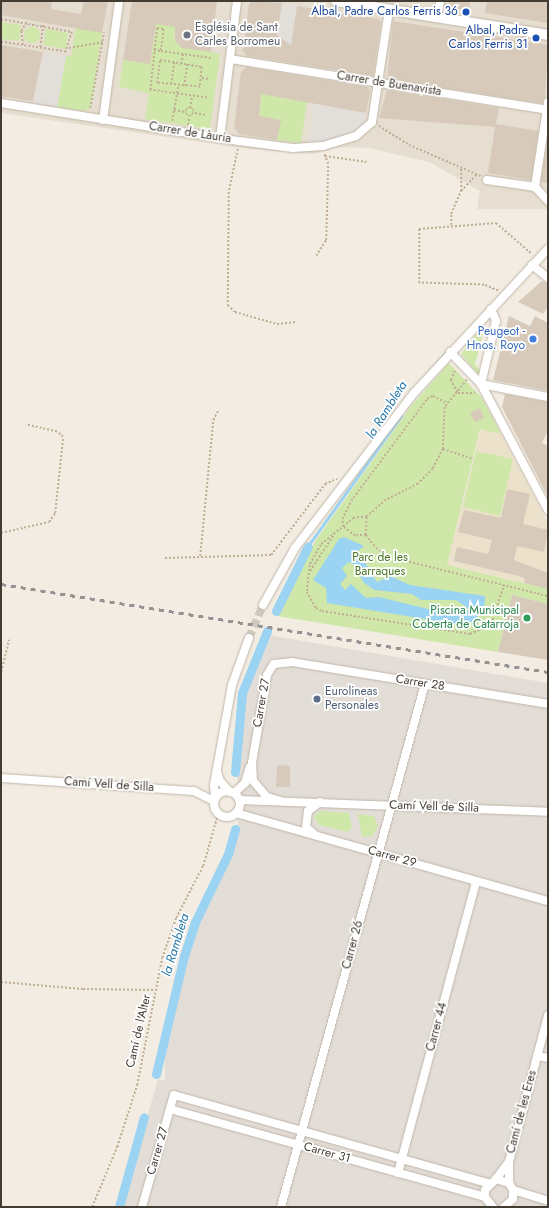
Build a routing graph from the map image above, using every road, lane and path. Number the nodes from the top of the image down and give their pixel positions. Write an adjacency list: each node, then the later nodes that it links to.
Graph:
1 (119, 1): 43 (street)
2 (237, 1): 21 (street)
3 (336, 1): 5 (street)
4 (440, 1): 6 (street)
5 (389, 9): 6 (street); 27 (street)
6 (438, 17): 11 (street)
7 (1, 18): 8 (path)
8 (27, 22): 9 (path); 14 (path)
9 (43, 25): 15 (path); 16 (path)
10 (104, 32): 13 (path)
11 (548, 35)
12 (1, 42): 14 (path)
13 (103, 42): 16 (path); 37 (path)
14 (23, 45): 15 (path)
15 (40, 48): 16 (path)
16 (69, 48)
17 (154, 50): 18 (path); 18 (path); 31 (path)
18 (161, 51): 19 (path)
19 (183, 54): 20 (path); 23 (path)
20 (212, 58)
21 (230, 59): 27 (street, Carrer de Buenavista); 47 (street)
22 (174, 62): 23 (path); 28 (path); 28 (path)
23 (181, 64): 24 (path)
24 (187, 64): 25 (path); 30 (path)
25 (202, 78): 26 (path); 30 (path)
26 (210, 78)
27 (377, 83): 35 (street, Carrer de Buenavista); 44 (street)
28 (171, 85): 29 (path)
29 (178, 86): 30 (path); 31 (path)
30 (184, 86)
31 (176, 94): 32 (path); 38 (path)
32 (192, 96): 33 (path); 36 (path)
33 (207, 98)
34 (1, 103): 43 (street, Carrer de Làuria)
35 (548, 107): 56 (street)
36 (190, 108): 39 (path); 40 (path)
37 (86, 110)
38 (174, 110): 39 (path); 45 (path)
39 (185, 112): 42 (path)
40 (195, 113): 41 (path); 42 (path)
41 (205, 115)
42 (189, 117): 46 (path)
43 (103, 120): 47 (street, Carrer de Làuria)
44 (372, 122): 49 (street, Carrer de Làuria); 52 (path)
45 (171, 124)
46 (188, 127)
47 (220, 138): 48 (street, Carrer de Làuria)
48 (239, 141): 49 (street, Carrer de Làuria); 66 (path)
49 (323, 146): 50 (path)
50 (325, 156): 51 (path); 61 (path)
51 (367, 162)
52 (461, 168): 53 (path); 57 (path)
53 (477, 174): 54 (path); 57 (path)
54 (480, 175)
55 (487, 180): 56 (street)
56 (535, 187): 58 (street)
57 (461, 191): 59 (path)
58 (548, 201)
59 (451, 225): 62 (path); 64 (path)
60 (548, 249): 62 (street)
61 (316, 256)
62 (534, 262): 63 (street); 64 (street)
63 (548, 278)
64 (505, 295): 65 (street)
65 (491, 309): 67 (street); 70 (street)
66 (296, 322)
67 (450, 352): 70 (street); 78 (street)
68 (457, 369): 71 (path)
69 (467, 380): 71 (path)
70 (480, 388): 71 (path); 72 (street); 79 (street)
71 (456, 391): 73 (path)
72 (548, 397)
73 (447, 403): 76 (path); 81 (path)
74 (218, 411): 85 (path)
75 (26, 425): 82 (path)
76 (443, 450): 77 (path); 80 (path)
77 (473, 459)
78 (344, 482): 85 (path); 90 (street)
79 (548, 510)
80 (367, 517): 81 (path); 83 (path)
81 (343, 527): 83 (path); 84 (path)
82 (1, 533)
83 (366, 535): 88 (path)
84 (333, 536): 87 (path); 87 (path)
85 (200, 556): 86 (path)
86 (165, 558)
87 (310, 572): 88 (path)
88 (504, 585): 89 (path)
89 (548, 596)
90 (263, 605)
91 (249, 638): 98 (street)
92 (9, 640): 94 (path)
93 (292, 662): 95 (street, Carrer 28); 97 (street, Carrer 27)
94 (1, 672)
95 (425, 684): 96 (street, Carrer 28); 104 (street, Carrer 26)
96 (548, 704)
97 (252, 763): 100 (street, Carrer 27); 102 (street, Carrer 27)
98 (216, 769): 100 (street); 101 (street)
99 (1, 778): 101 (street, Camí Vell de Silla)
100 (234, 795): 101 (street); 102 (street, Camí Vell de Silla); 106 (street)
101 (214, 799): 107 (street)
102 (281, 801): 103 (street, Camí Vell de Silla)
103 (320, 802): 104 (street, Camí Vell de Silla); 108 (street)
104 (395, 806): 105 (street, Camí Vell de Silla); 109 (street, Carrer 26)
105 (548, 812)
106 (236, 813): 107 (street); 108 (street, Carrer 29)
107 (218, 814): 113 (path, Camí de l'Alter)
108 (317, 836): 109 (street, Carrer 29)
109 (379, 853): 110 (street, Carrer 29); 119 (street, Carrer 26)
110 (476, 881): 111 (street, Carrer 29); 121 (street, Carrer 44)
111 (548, 901)
112 (1, 982): 113 (path)
113 (158, 990): 130 (path, Camí de l'Alter)
114 (548, 1016): 115 (street, Camí de les Eres)
115 (537, 1056): 116 (street); 122 (street, Camí de les Eres)
116 (548, 1058)
117 (174, 1095): 118 (street, Carrer 27); 119 (street, Carrer 31)
118 (170, 1109): 120 (street, Carrer 31); 131 (street, Carrer 27)
119 (303, 1132): 120 (street, Carrer 26); 121 (street, Carrer 31)
120 (298, 1145): 123 (street, Carrer 31); 132 (street, Carrer 26)
121 (401, 1160): 123 (street, Carrer 44); 125 (street, Carrer 31)
122 (508, 1162): 124 (street, Camí de les Eres); 126 (street, Camí de les Eres)
123 (398, 1173): 128 (street, Carrer 31)
124 (496, 1179): 125 (street); 126 (street)
125 (488, 1183): 128 (street)
126 (511, 1186): 127 (street); 129 (street)
127 (548, 1201)
128 (489, 1204)
129 (506, 1206): 133 (street)
130 (92, 1207)
131 (142, 1207)
132 (282, 1207)
133 (516, 1207)

